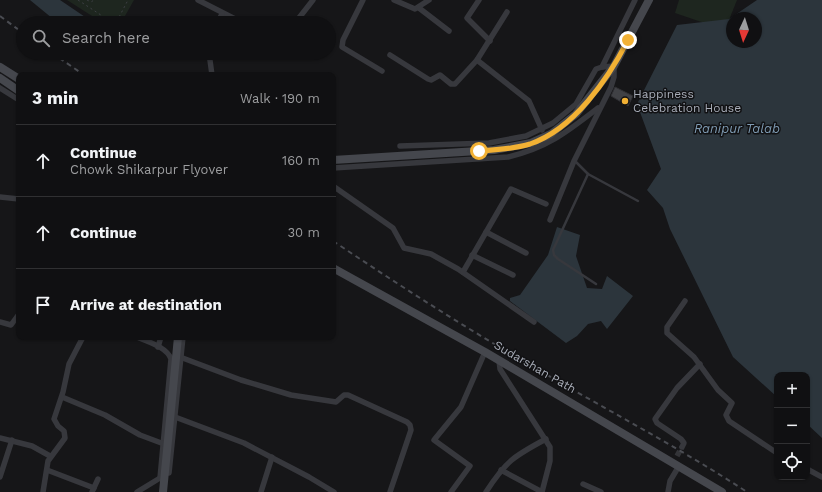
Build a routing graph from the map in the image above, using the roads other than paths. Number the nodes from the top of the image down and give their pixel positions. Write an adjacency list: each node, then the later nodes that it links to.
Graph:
1 (198, 0): 11 (street)
2 (313, 0): 13 (street)
3 (364, 0): 22 (street)
4 (394, 0): 9 (street)
5 (428, 0): 9 (street)
6 (480, 0): 15 (street)
7 (635, 0): 21 (street)
8 (649, 0): 19 (main road)
9 (419, 8): 14 (street)
10 (508, 12): 15 (street)
11 (222, 14): 12 (street)
12 (227, 16)
13 (300, 16)
14 (449, 31)
15 (490, 40): 18 (street)
16 (390, 55): 18 (street)
17 (210, 60): 23 (street)
18 (477, 60): 30 (street)
19 (614, 66): 21 (street); 29 (street); 32 (main road)
20 (0, 67): 24 (main road)
21 (602, 67): 30 (street)
22 (382, 71)
23 (212, 72)
24 (16, 77)
25 (0, 78): 27 (main road)
26 (0, 88): 28 (street)
27 (16, 88)
28 (16, 98)
29 (600, 107): 33 (street); 34 (street)
30 (542, 130): 31 (street)
31 (400, 146)
32 (336, 160)
33 (574, 161): 35 (lane); 41 (street)
34 (336, 168)
35 (588, 174): 39 (lane); 48 (lane)
36 (336, 188): 46 (street)
37 (0, 196): 38 (street)
38 (16, 199)
39 (638, 201)
40 (546, 204): 42 (street)
41 (550, 220)
42 (486, 232): 43 (street); 44 (street)
43 (526, 253)
44 (472, 255): 46 (street); 47 (street)
45 (336, 270): 59 (main road, Sudarshan Path)
46 (463, 272): 52 (street)
47 (513, 275)
48 (596, 284)
49 (685, 301): 62 (street)
50 (16, 318): 51 (street)
51 (0, 322)
52 (534, 322)
53 (81, 340): 63 (street)
54 (143, 340): 58 (street)
55 (159, 340): 58 (street)
56 (178, 340): 80 (main road)
57 (183, 340): 60 (street)
58 (158, 347): 68 (street)
59 (485, 352): 61 (main road, Sudarshan Path); 83 (street)
60 (180, 357): 64 (street); 90 (street)
61 (500, 360): 66 (street); 73 (main road, Sudarshan Path)
62 (700, 364): 69 (street); 70 (street)
63 (62, 397): 68 (street); 71 (street)
64 (175, 417): 72 (street); 80 (street)
65 (0, 438): 67 (street)
66 (546, 439): 75 (street); 93 (street)
67 (12, 440): 71 (street); 77 (street)
68 (164, 444): 80 (street)
69 (682, 447)
70 (774, 451)
71 (50, 456): 74 (street)
72 (272, 457): 88 (street); 89 (street)
73 (676, 461): 84 (main road, Sudarshan Path); 95 (street)
74 (47, 470): 82 (street); 85 (street)
75 (501, 470): 92 (street); 93 (street)
76 (810, 471): 78 (street)
77 (0, 477)
78 (822, 477)
79 (98, 479): 82 (street)
80 (162, 480): 86 (street); 87 (main road)
81 (583, 484): 94 (street)
82 (93, 490)
83 (452, 491): 91 (street)
84 (720, 491)
85 (43, 492)
86 (137, 492)
87 (163, 492)
88 (260, 492)
89 (334, 492)
90 (390, 492)
91 (460, 492)
92 (486, 492)
93 (542, 492)
94 (601, 492)
95 (668, 492)

